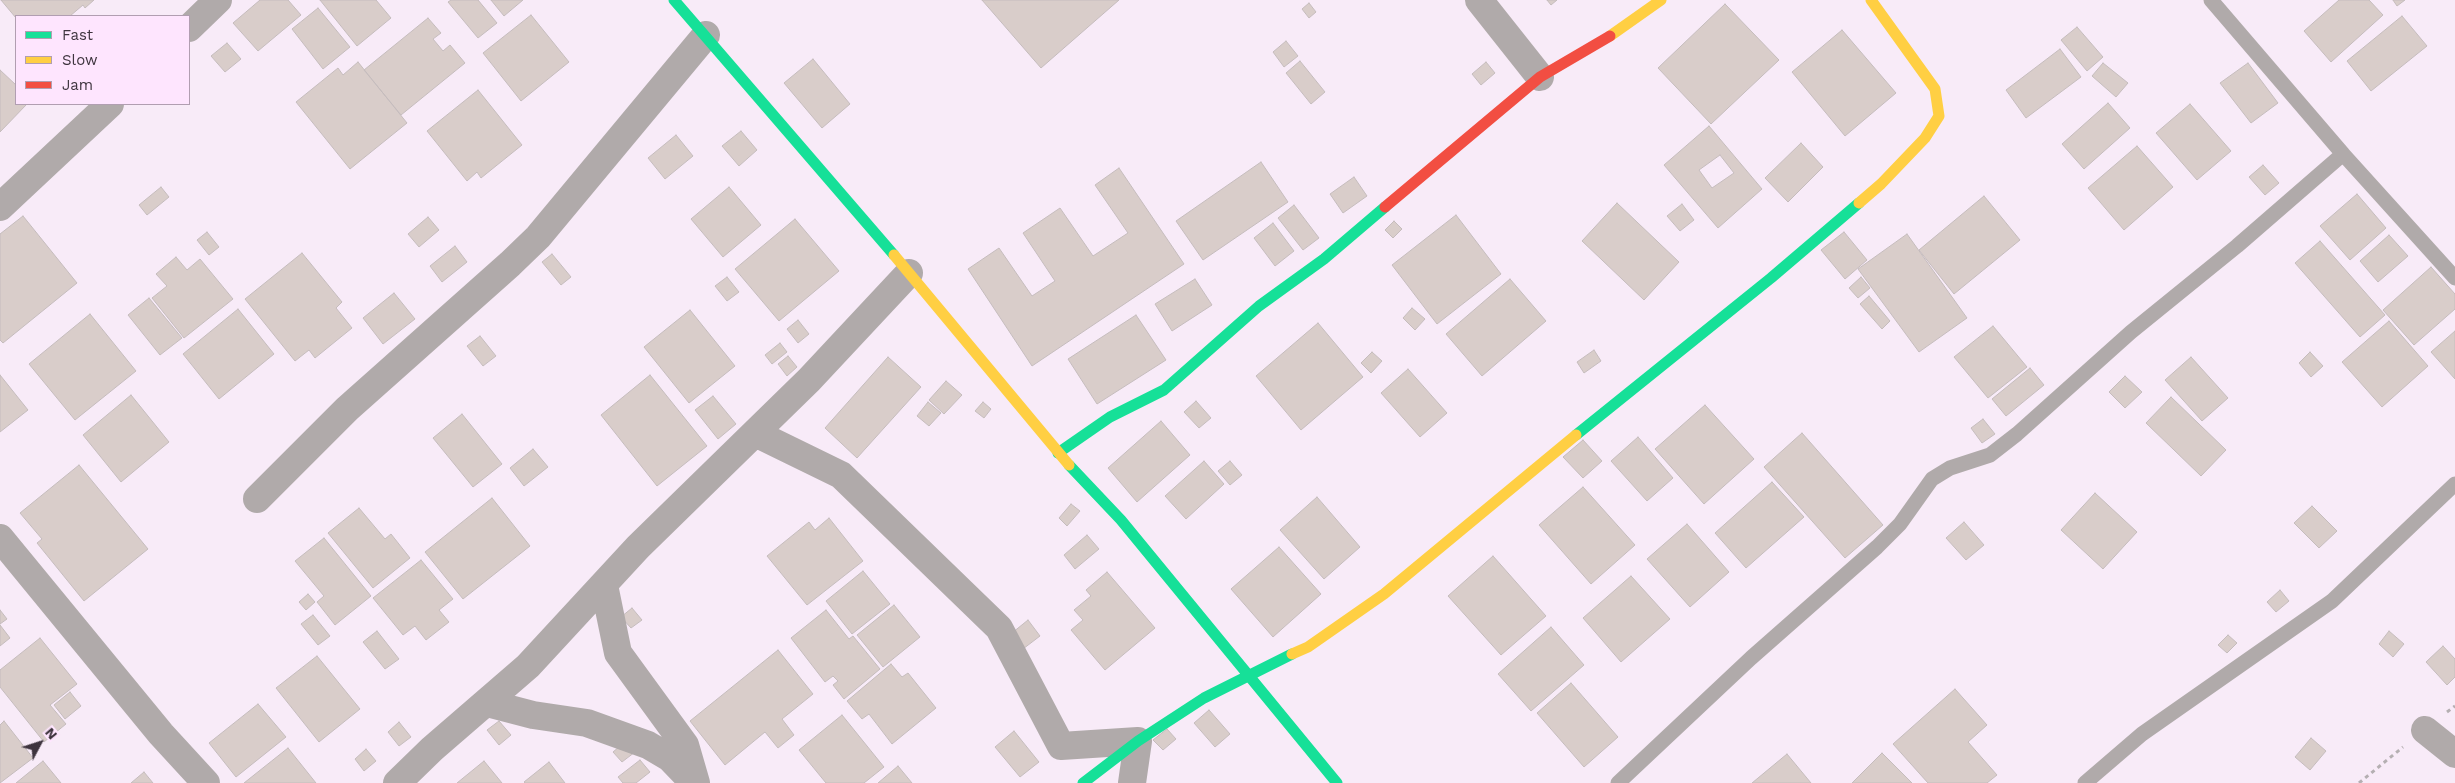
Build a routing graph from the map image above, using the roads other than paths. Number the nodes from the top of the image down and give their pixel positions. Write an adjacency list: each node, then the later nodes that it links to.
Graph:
1 (218, 0): 7 (street)
2 (674, 0): 8 (street)
3 (1479, 0): 9 (street)
4 (1661, 0): 9 (street)
5 (1872, 0): 21 (street)
6 (2211, 0): 11 (lane)
7 (190, 27)
8 (706, 35): 13 (street); 18 (street)
9 (1540, 77): 16 (street)
10 (109, 105): 12 (street)
11 (2343, 154): 14 (lane); 32 (lane)
12 (0, 207)
13 (909, 273): 15 (street); 16 (street)
14 (2455, 278)
15 (756, 432): 20 (street); 24 (street)
16 (1058, 453): 21 (street)
17 (2455, 484): 33 (lane)
18 (257, 499)
19 (0, 538): 26 (street)
20 (604, 585): 22 (street); 28 (street)
21 (1248, 675): 24 (street); 31 (street)
22 (487, 703): 27 (street); 28 (street)
23 (2425, 730): 25 (street)
24 (1138, 741): 29 (street); 30 (street)
25 (2455, 754)
26 (206, 783)
27 (397, 783)
28 (695, 783)
29 (1083, 783)
30 (1132, 783)
31 (1337, 783)
32 (1618, 783)
33 (2085, 783)

